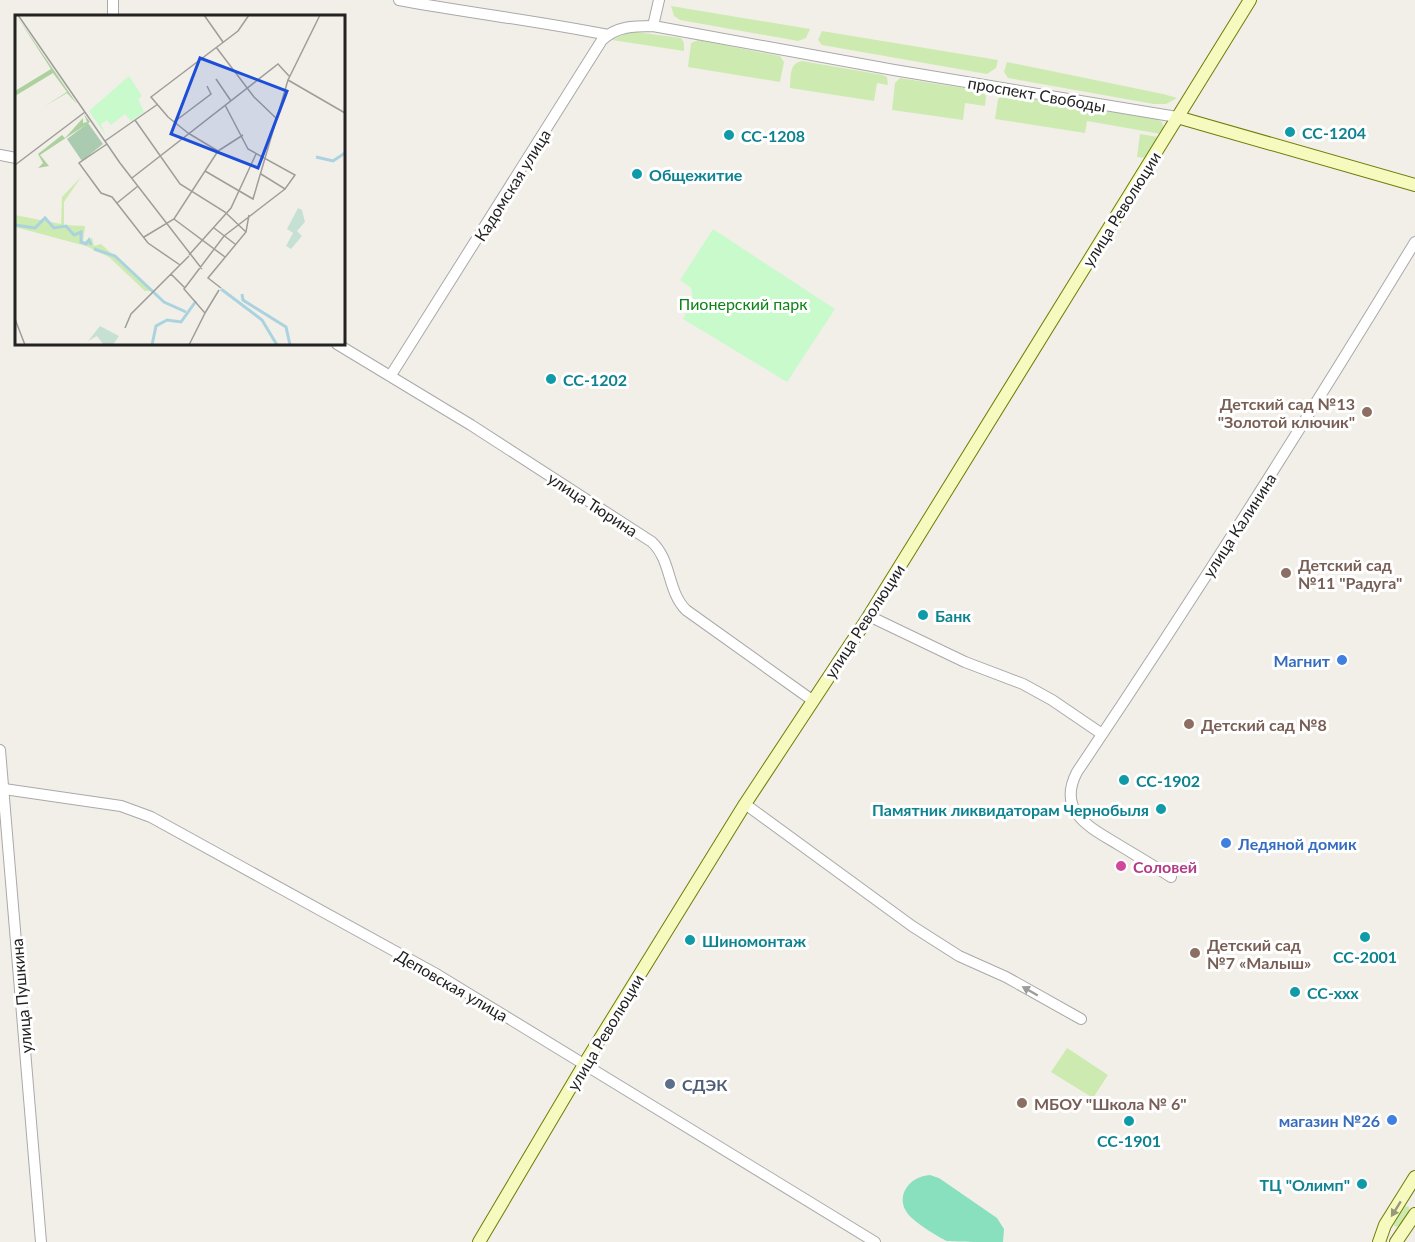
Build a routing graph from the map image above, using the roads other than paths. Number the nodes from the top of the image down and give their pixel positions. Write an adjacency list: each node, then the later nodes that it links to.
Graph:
1 (399, 0): 5 (street)
2 (659, 0): 4 (street)
3 (1250, 0): 6 (main road, улица Революции)
4 (653, 26): 5 (street); 6 (street, проспект Свободы)
5 (608, 35): 12 (street, Кадомская улица)
6 (1178, 117): 9 (main road, проспект Свободы); 13 (main road, улица Революции)
7 (0, 155): 8 (street)
8 (15, 158)
9 (1415, 185)
10 (1415, 242): 15 (street, улица Калинина)
11 (339, 345): 12 (street, улица Тюрина)
12 (391, 375): 14 (street, улица Тюрина)
13 (869, 616): 14 (main road, улица Революции); 15 (street)
14 (813, 700): 18 (main road, улица Революции)
15 (1102, 734): 19 (street, улица Калинина)
16 (0, 750): 17 (street, улица Пушкина)
17 (4, 789): 21 (street, Деповская улица); 24 (street, улица Пушкина)
18 (745, 804): 20 (street, one-way to 18); 21 (main road, улица Революции)
19 (1171, 877)
20 (1081, 1019)
21 (585, 1063): 25 (main road, улица Революции); 26 (street, Деповская улица)
22 (1415, 1177): 27 (main road, one-way to 27)
23 (1415, 1214): 28 (main road)
24 (42, 1242)
25 (479, 1242)
26 (875, 1242)
27 (1379, 1242)
28 (1396, 1242)

